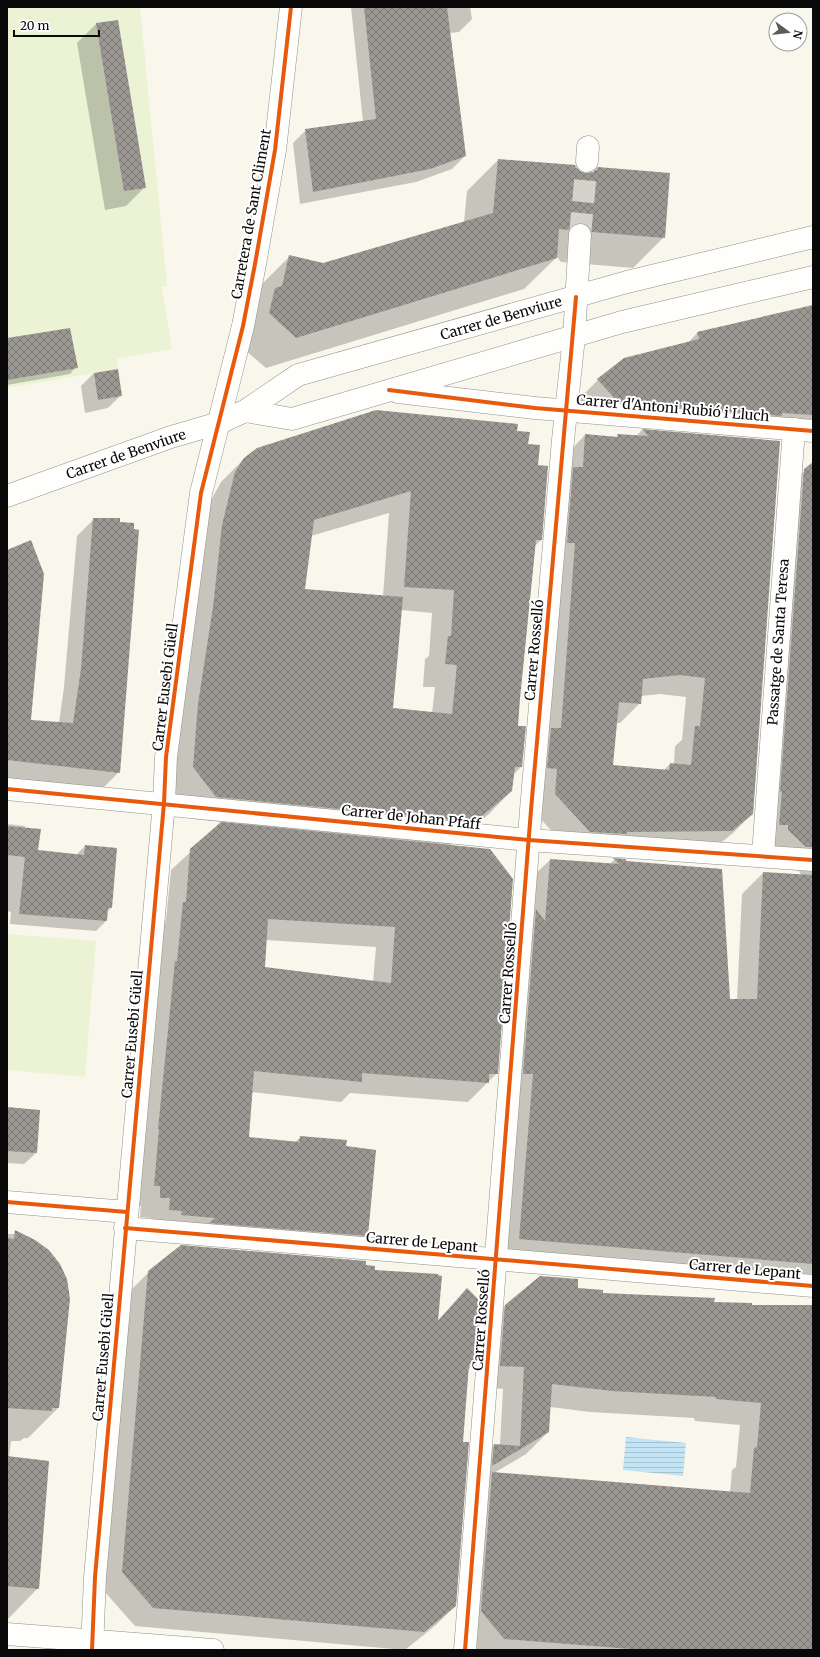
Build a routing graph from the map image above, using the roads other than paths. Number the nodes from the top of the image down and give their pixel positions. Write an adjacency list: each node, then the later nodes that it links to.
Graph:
1 (291, 7): 10 (street, Carretera de Sant Climent)
2 (580, 234): 5 (street, Carrer Rosselló)
3 (813, 237): 5 (street, Carrer de Benviure)
4 (813, 277): 6 (street)
5 (576, 297): 6 (street, Carrer Rosselló); 8 (street, Carrer de Benviure)
6 (574, 337): 7 (street); 9 (street, Carrer Rosselló)
7 (389, 390): 8 (street); 9 (street, Carrer d'Antoni Rubió i Lluch)
8 (245, 410): 10 (street, Carrer de Benviure)
9 (566, 410): 11 (street, Carrer d'Antoni Rubió i Lluch); 15 (street, Carrer Rosselló)
10 (219, 423): 12 (street, Carrer de Benviure); 14 (street, Carrer Eusebi Güell)
11 (804, 430): 16 (street, Passatge de Santa Teresa)
12 (7, 496)
13 (7, 789): 14 (street, Carrer de Johan Pfaff)
14 (164, 803): 15 (street, Carrer de Johan Pfaff); 19 (street, Carrer Eusebi Güell)
15 (529, 840): 16 (street, Carrer de Johan Pfaff); 20 (street, Carrer Rosselló)
16 (763, 855): 17 (street, Carrer de Johan Pfaff)
17 (813, 860)
18 (7, 1202): 19 (street, Carrer de Lepant)
19 (126, 1220): 20 (street, Carrer de Lepant); 23 (street, Carrer Eusebi Güell)
20 (497, 1260): 21 (street, Carrer de Lepant); 25 (street, Carrer Rosselló)
21 (813, 1286)
22 (7, 1634): 23 (street)
23 (92, 1645): 24 (street)
24 (213, 1650)
25 (465, 1650)

